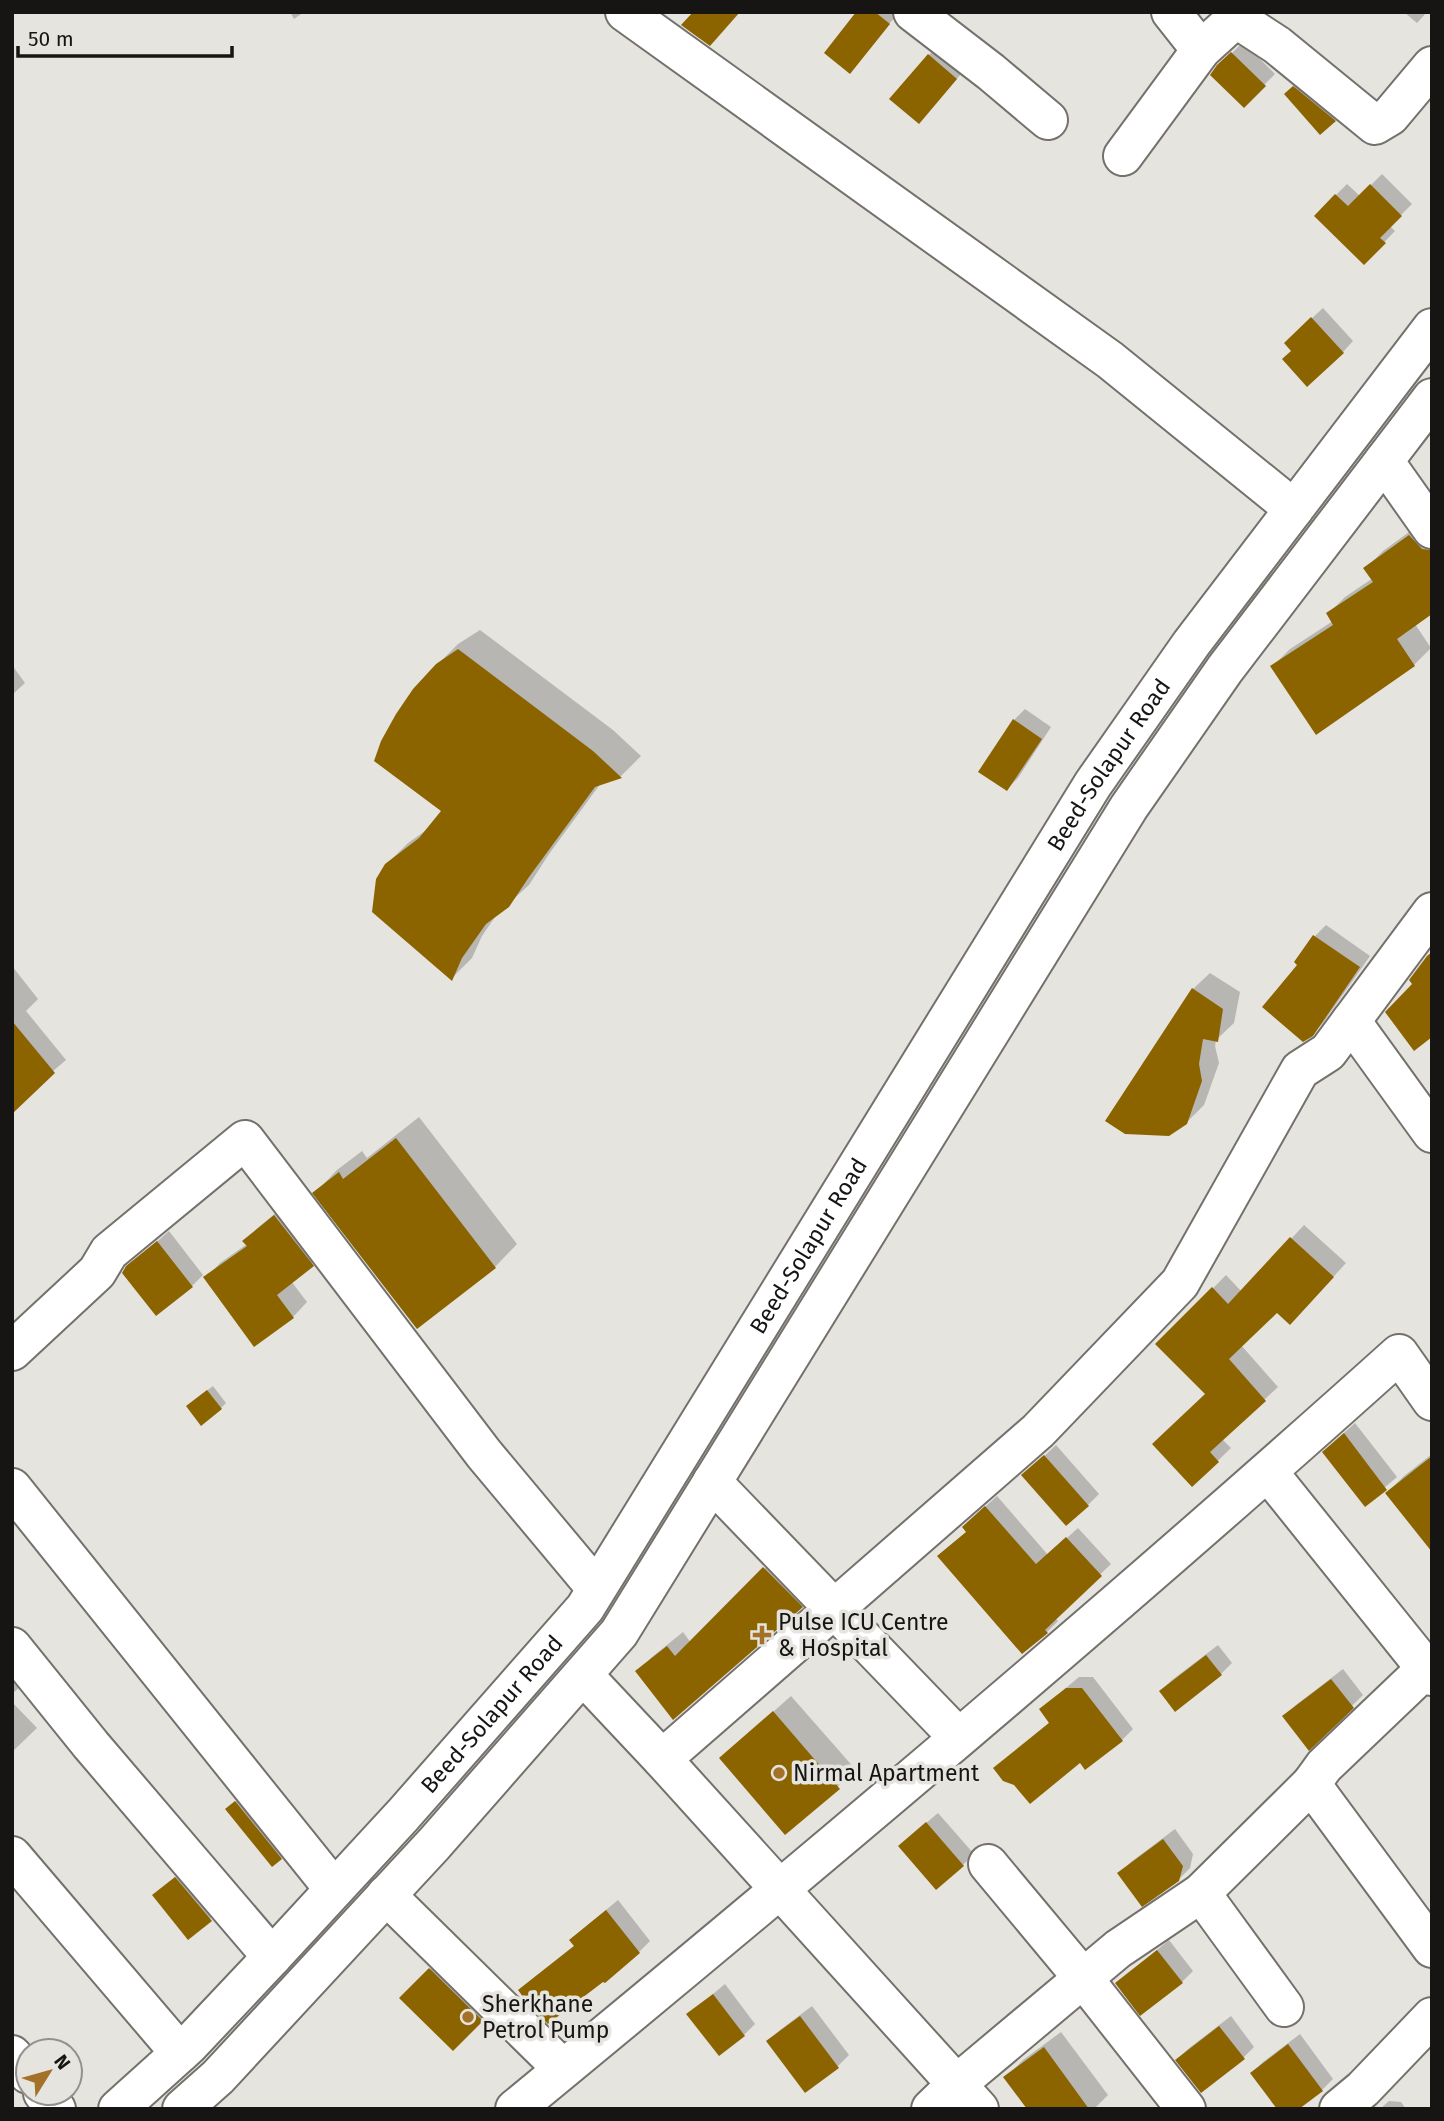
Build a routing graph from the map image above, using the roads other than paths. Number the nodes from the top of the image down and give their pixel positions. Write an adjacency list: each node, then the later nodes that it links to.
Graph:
1 (625, 12): 5 (street)
2 (913, 12): 8 (street)
3 (1171, 12): 6 (street)
4 (1240, 15): 6 (street); 7 (street)
5 (651, 24): 13 (street)
6 (1201, 50): 9 (street)
7 (1432, 66)
8 (1048, 120)
9 (1124, 156)
10 (1432, 328): 13 (street, Beed-Solapur Road)
11 (1432, 398): 12 (street, Beed-Solapur Road)
12 (1384, 461): 14 (street); 21 (street, Beed-Solapur Road)
13 (1294, 509): 23 (street, Beed-Solapur Road)
14 (1432, 528)
15 (1432, 912): 16 (street)
16 (1351, 1021): 17 (street); 24 (street)
17 (1432, 1133)
18 (12, 1351): 23 (street)
19 (1432, 1401): 20 (street)
20 (1268, 1472): 26 (street); 28 (street)
21 (712, 1482): 24 (street); 27 (street, Beed-Solapur Road)
22 (12, 1488): 34 (street)
23 (596, 1588): 34 (street, Beed-Solapur Road)
24 (834, 1609): 28 (street); 29 (street)
25 (12, 1647): 38 (street)
26 (1430, 1669): 30 (street)
27 (583, 1675): 29 (street); 36 (street, Beed-Solapur Road)
28 (958, 1737): 33 (street)
29 (662, 1759): 33 (street)
30 (1311, 1784): 35 (street); 37 (street)
31 (12, 1856): 42 (street)
32 (988, 1864): 39 (street)
33 (780, 1888): 43 (street); 44 (street)
34 (334, 1889): 38 (street, Beed-Solapur Road)
35 (1201, 1893): 39 (street); 40 (street)
36 (386, 1895): 43 (street); 46 (street, Beed-Solapur Road)
37 (1432, 1948)
38 (272, 1957): 42 (street, Beed-Solapur Road)
39 (1083, 1978): 44 (street); 48 (street)
40 (1284, 2007)
41 (1432, 2017): 49 (street)
42 (180, 2053): 45 (street, Beed-Solapur Road)
43 (563, 2069): 47 (street)
44 (956, 2100)
45 (118, 2109)
46 (182, 2109)
47 (514, 2109)
48 (1186, 2109)
49 (1339, 2109)

